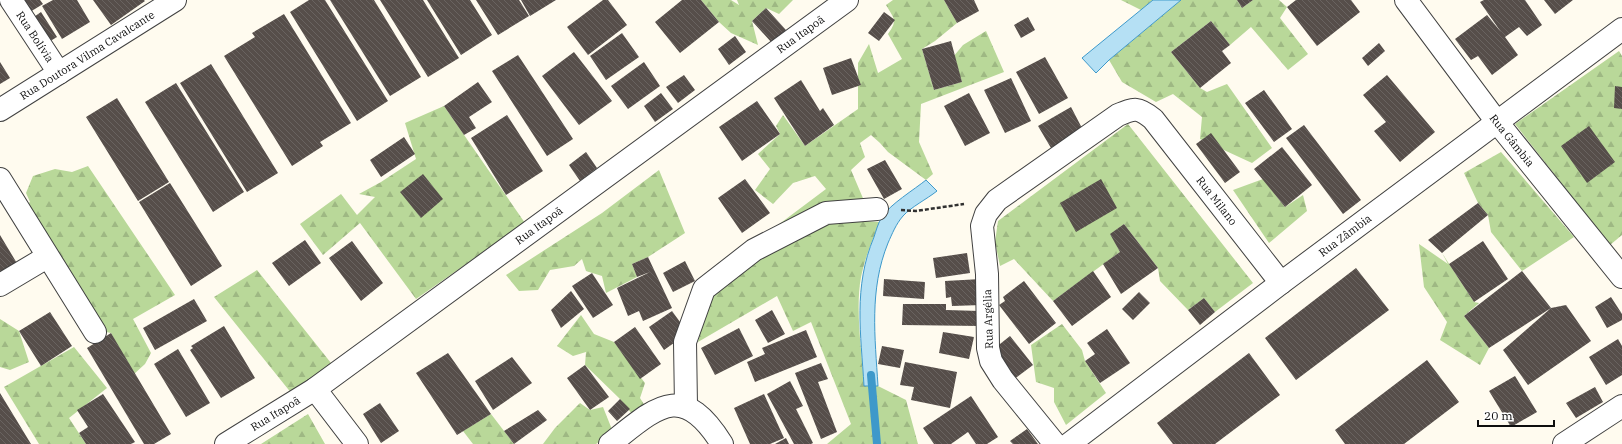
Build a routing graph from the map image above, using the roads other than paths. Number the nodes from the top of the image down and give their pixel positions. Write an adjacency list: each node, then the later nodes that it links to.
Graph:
1 (11, 0): 6 (street, Rua Bolívia)
2 (175, 0): 6 (street, Rua Doutora Vilma Cavalcante)
3 (847, 0): 17 (street, Rua Itapoã)
4 (1406, 0): 9 (street, Rua Gâmbia)
5 (1622, 29): 9 (street, Rua Zâmbia)
6 (59, 73): 7 (street, Rua Doutora Vilma Cavalcante)
7 (0, 110)
8 (1153, 119): 14 (street, Rua Milano); 24 (street, Rua Argélia)
9 (1497, 122): 13 (street, Rua Gâmbia); 14 (street, Rua Zâmbia)
10 (0, 179): 12 (street)
11 (877, 209): 18 (street)
12 (47, 258): 15 (street); 16 (street)
13 (1622, 278)
14 (1281, 283): 25 (street, Rua Zâmbia)
15 (0, 285)
16 (95, 332)
17 (315, 389): 20 (street, Rua Itapoã); 21 (street)
18 (686, 406): 22 (street); 23 (street)
19 (1622, 406): 26 (street)
20 (226, 444)
21 (357, 444)
22 (610, 444)
23 (722, 444)
24 (1054, 444)
25 (1069, 444)
26 (1564, 444)

